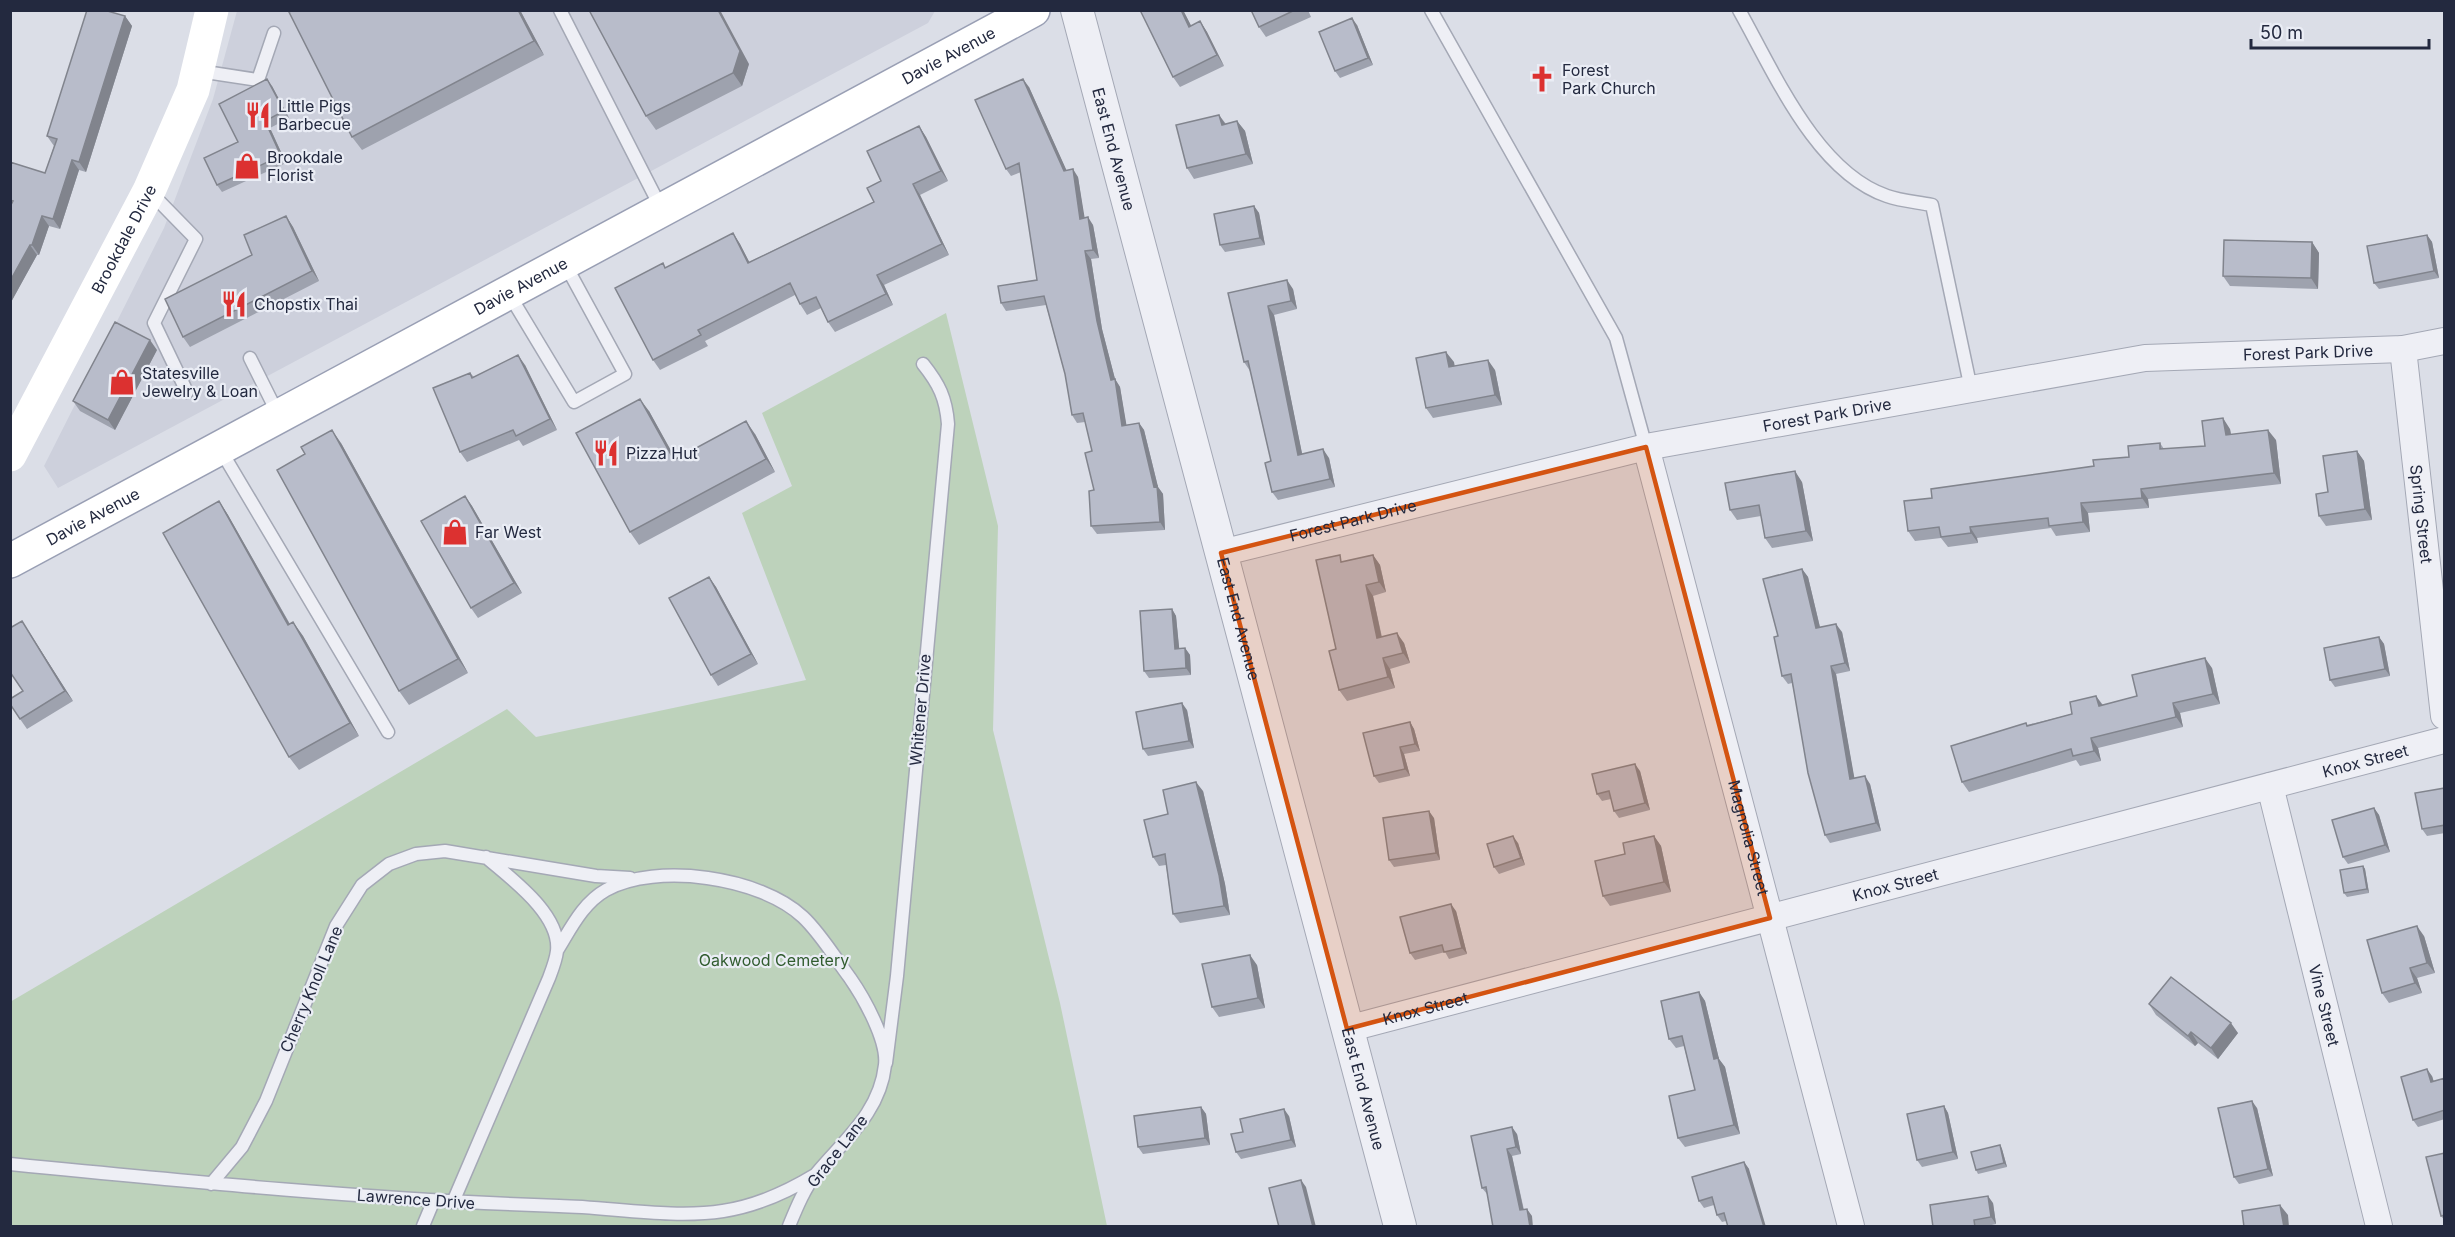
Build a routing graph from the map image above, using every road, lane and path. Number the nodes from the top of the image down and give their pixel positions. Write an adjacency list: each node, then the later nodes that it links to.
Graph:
1 (212, 10): 8 (main road, Brookdale Drive)
2 (560, 10): 10 (lane)
3 (1033, 10): 10 (main road, Davie Avenue)
4 (1077, 10): 23 (street, East End Avenue)
5 (1431, 10): 20 (lane)
6 (1739, 10): 17 (lane)
7 (274, 33): 8 (lane)
8 (198, 71): 9 (main road, Brookdale Drive)
9 (150, 191): 18 (lane); 22 (main road, Brookdale Drive)
10 (662, 210): 11 (main road, Davie Avenue)
11 (565, 262): 12 (main road, Davie Avenue); 12 (lane)
12 (508, 292): 19 (main road, Davie Avenue)
13 (2445, 341): 14 (street, Forest Park Drive)
14 (2403, 349): 17 (street, Forest Park Drive); 25 (street, Spring Street)
15 (250, 358): 19 (lane)
16 (923, 364): 34 (lane, Whitener Drive)
17 (1971, 389): 20 (street, Forest Park Drive)
18 (187, 392)
19 (279, 416): 21 (main road, Davie Avenue)
20 (1646, 447): 23 (street, Forest Park Drive); 31 (street, Magnolia Street)
21 (219, 448): 24 (main road, Davie Avenue); 26 (lane)
22 (10, 455)
23 (1221, 553): 33 (street, East End Avenue)
24 (10, 561)
25 (2445, 716)
26 (388, 732)
27 (2445, 740): 28 (street, Knox Street)
28 (2270, 786): 31 (street, Knox Street); 44 (street, Vine Street)
29 (486, 857): 30 (lane, Cherry Knoll Lane); 32 (lane); 37 (lane, Cherry Knoll Lane)
30 (635, 879): 32 (lane); 34 (lane)
31 (1770, 918): 33 (street, Knox Street); 43 (street, Magnolia Street)
32 (558, 950): 39 (lane)
33 (1347, 1029): 42 (street, East End Avenue)
34 (886, 1063): 36 (lane, Grace Lane)
35 (10, 1164): 37 (lane, Lawrence Drive)
36 (815, 1175): 39 (lane, Lawrence Drive); 41 (lane, Grace Lane)
37 (211, 1184): 38 (lane, Lawrence Drive)
38 (433, 1202): 39 (lane, Lawrence Drive); 40 (lane)
39 (453, 1202)
40 (423, 1227)
41 (789, 1227)
42 (1400, 1227)
43 (1851, 1227)
44 (2379, 1227)

